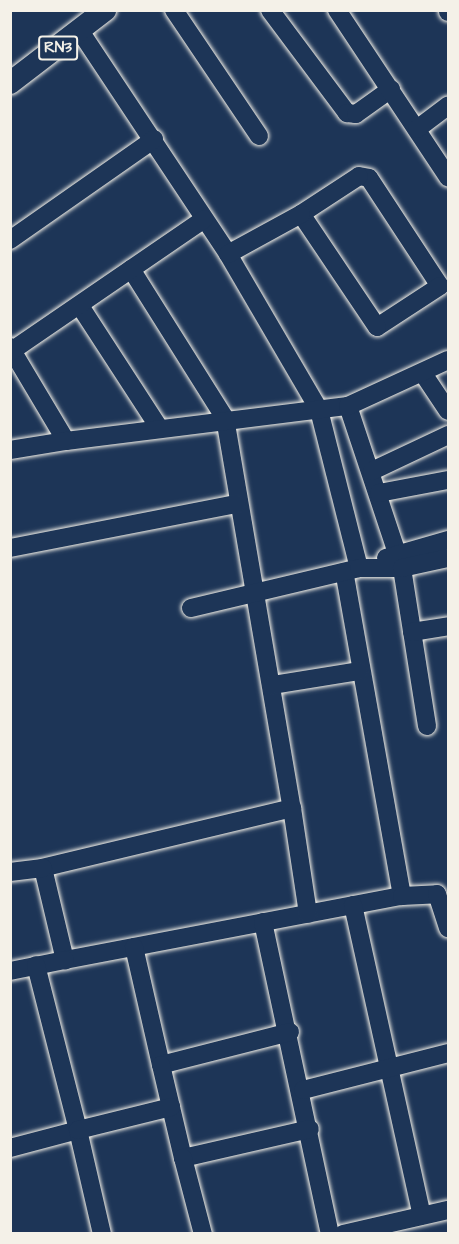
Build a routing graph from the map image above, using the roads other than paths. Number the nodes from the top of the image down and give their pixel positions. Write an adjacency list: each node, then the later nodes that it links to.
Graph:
1 (105, 10): 5 (main road, RN3)
2 (174, 10): 10 (street)
3 (270, 10): 7 (street)
4 (337, 10): 7 (street)
5 (80, 31): 6 (main road, RN3); 11 (street)
6 (10, 83)
7 (391, 89): 9 (street)
8 (448, 106): 9 (street)
9 (417, 129): 12 (street)
10 (259, 136)
11 (154, 139): 14 (street); 15 (street)
12 (448, 177)
13 (301, 214): 13 (street); 16 (street)
14 (204, 219): 16 (street); 17 (street)
15 (10, 240)
16 (228, 255): 23 (street)
17 (131, 268): 18 (street); 25 (street)
18 (80, 306): 19 (street); 26 (street)
19 (11, 350): 28 (street)
20 (448, 360): 21 (street)
21 (424, 375): 22 (street); 24 (street)
22 (348, 406): 23 (street); 30 (street)
23 (319, 410): 25 (street); 38 (street)
24 (448, 411)
25 (225, 418): 26 (street); 33 (street)
26 (158, 426): 28 (street)
27 (448, 435): 30 (street)
28 (66, 441): 29 (street)
29 (10, 450)
30 (372, 471): 32 (street)
31 (448, 480): 32 (street)
32 (379, 494): 37 (street)
33 (237, 504): 35 (street); 39 (street)
34 (448, 540): 37 (street)
35 (10, 548)
36 (448, 558): 37 (street)
37 (399, 560): 38 (street); 42 (street)
38 (351, 571): 39 (street); 43 (street)
39 (255, 597): 40 (street); 44 (street)
40 (192, 608)
41 (448, 626): 42 (street)
42 (412, 632): 45 (street)
43 (359, 671): 44 (street); 49 (street)
44 (273, 685): 46 (street)
45 (427, 726)
46 (292, 808): 47 (street); 51 (street)
47 (43, 868): 48 (street); 55 (street)
48 (10, 872)
49 (402, 896): 50 (street); 53 (street)
50 (353, 905): 51 (street); 61 (street)
51 (308, 914): 52 (street)
52 (263, 922): 54 (street); 58 (street)
53 (448, 928)
54 (135, 947): 55 (street); 60 (street)
55 (65, 960): 56 (street)
56 (36, 965): 57 (street); 65 (street)
57 (10, 971)
58 (290, 1032): 60 (street); 62 (street)
59 (448, 1053): 61 (street)
60 (160, 1065): 63 (street)
61 (387, 1067): 62 (street); 69 (street)
62 (303, 1090): 64 (street)
63 (171, 1107): 65 (street); 67 (street)
64 (310, 1129): 67 (street); 74 (street)
65 (78, 1130): 66 (street); 72 (street)
66 (10, 1148)
67 (183, 1158): 73 (street)
68 (448, 1210): 69 (street)
69 (422, 1215): 70 (street)
70 (402, 1227): 71 (street)
71 (363, 1232): 75 (street)
72 (102, 1233)
73 (203, 1233)
74 (330, 1233)
75 (343, 1233)

